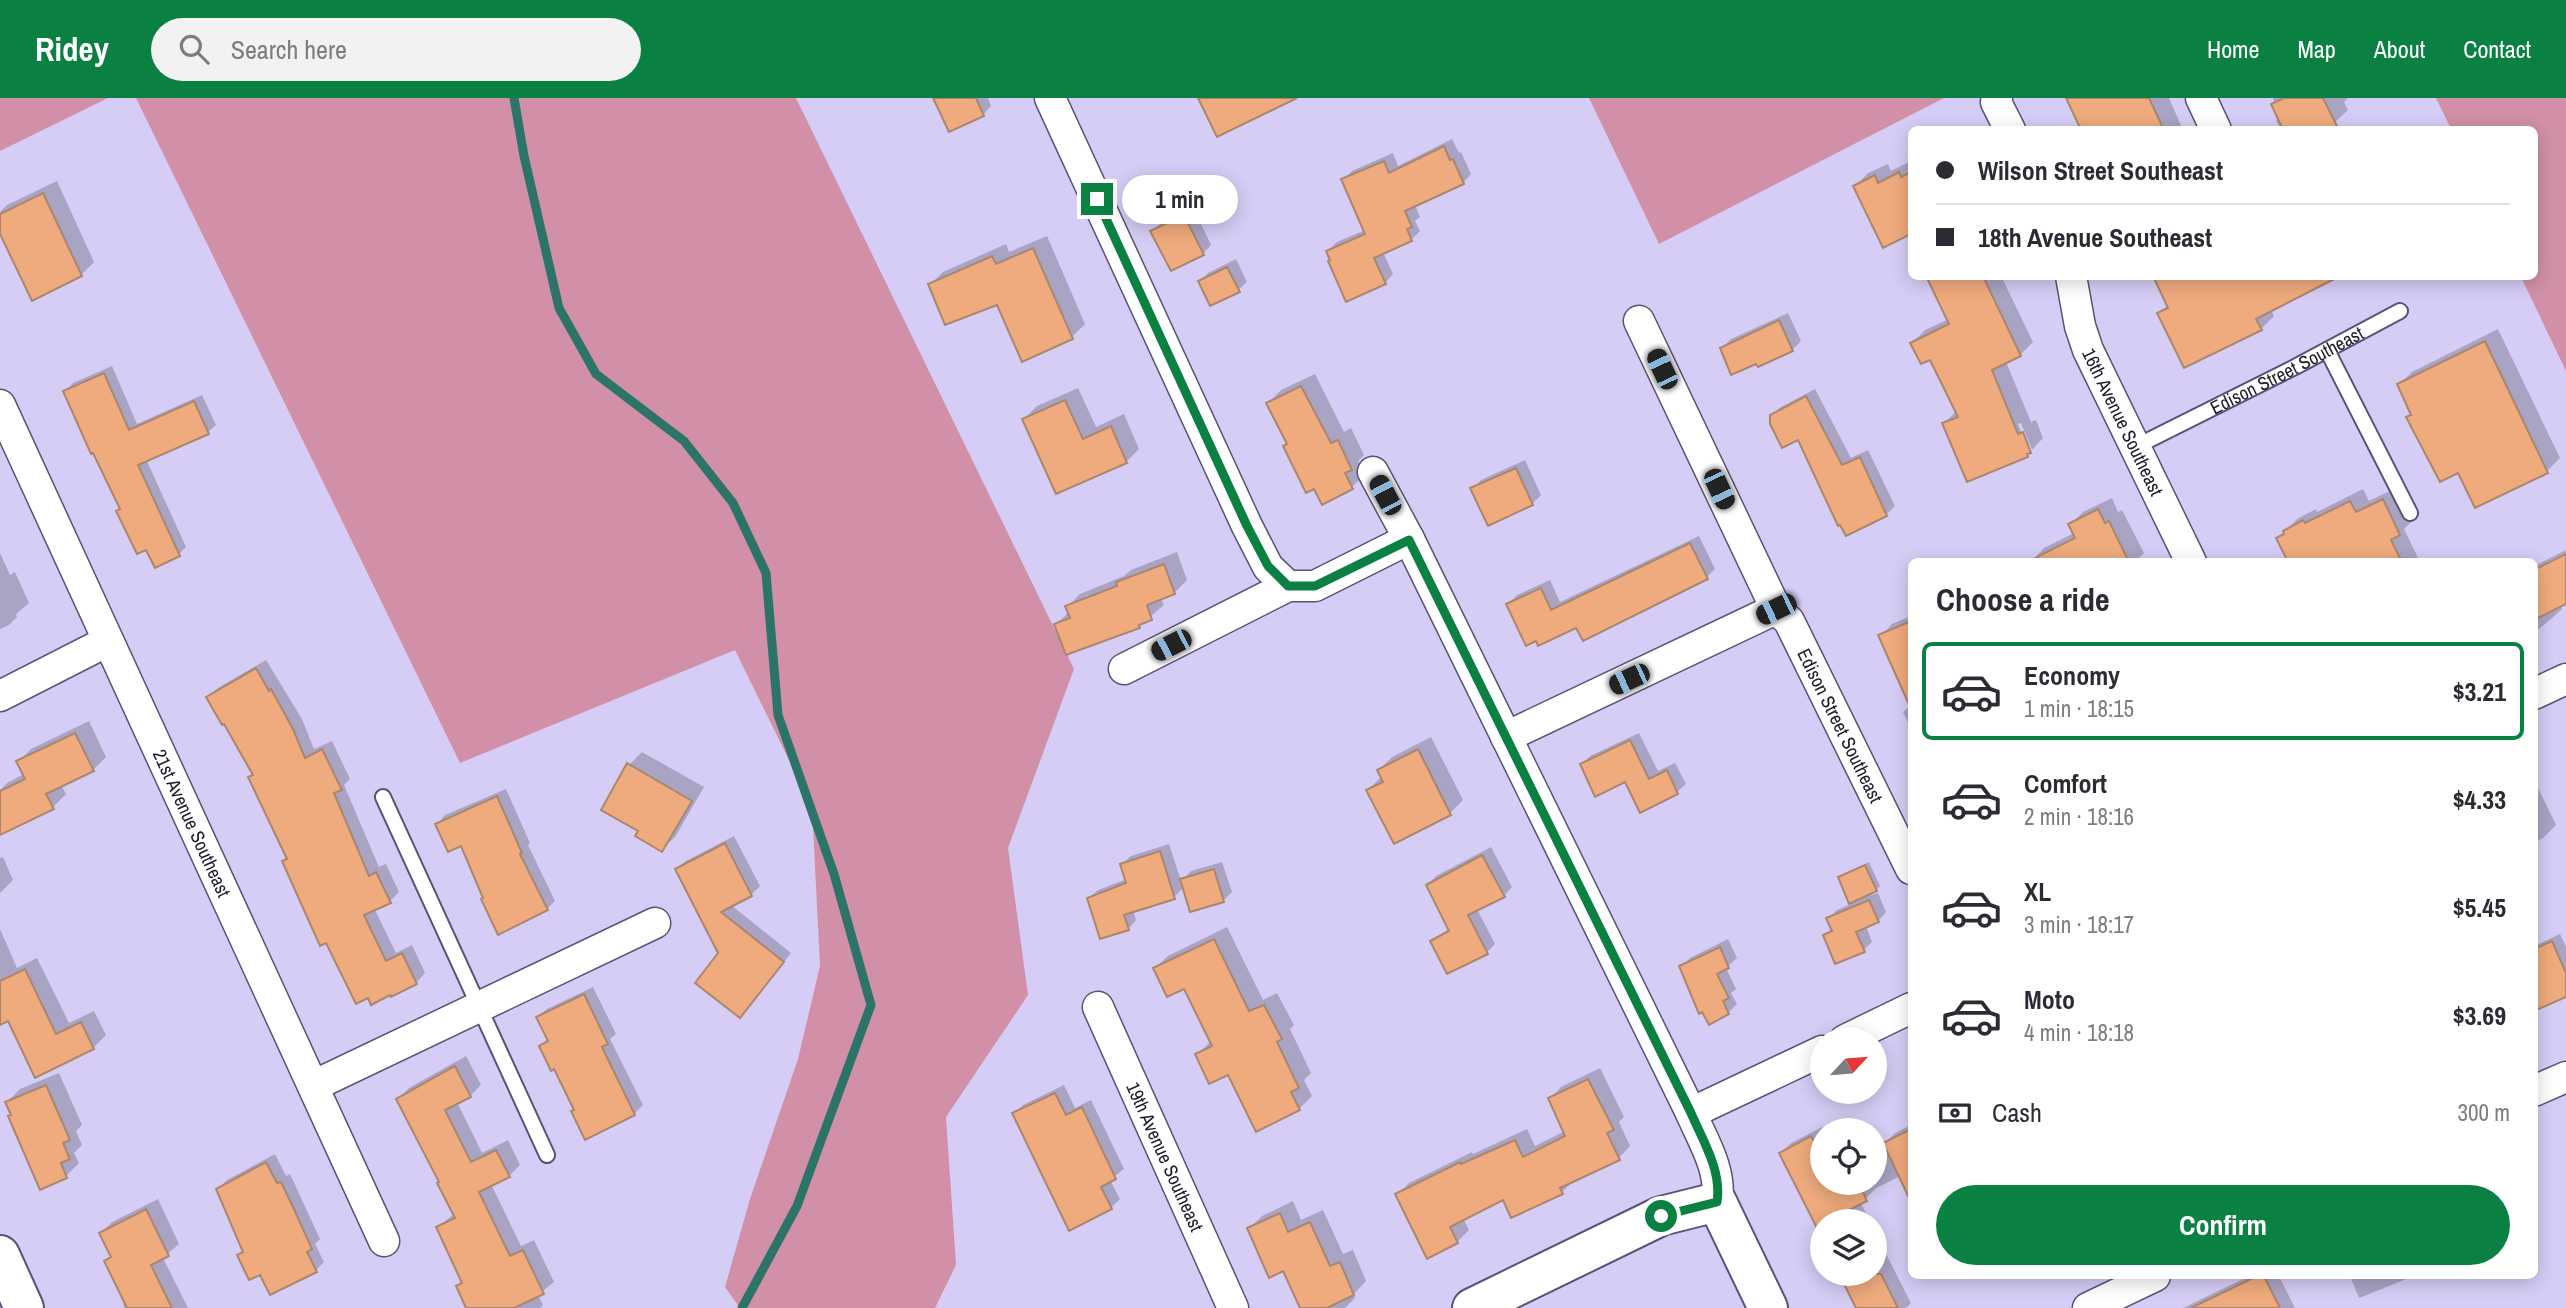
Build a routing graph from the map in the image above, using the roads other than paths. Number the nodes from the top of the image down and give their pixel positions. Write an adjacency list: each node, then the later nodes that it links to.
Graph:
1 (1050, 98): 16 (street)
2 (1997, 98): 4 (street)
3 (2201, 98): 5 (street)
4 (2008, 126)
5 (2214, 126)
6 (2072, 280): 11 (street, 16th Avenue Southeast)
7 (2400, 311): 9 (lane, Edison Street Southeast)
8 (1639, 321): 17 (street, Edison Street Southeast)
9 (2327, 350): 11 (lane, Edison Street Southeast); 13 (lane)
10 (0, 405): 18 (street, 21st Avenue Southeast)
11 (2135, 447): 15 (street, 16th Avenue Southeast)
12 (1373, 472): 14 (street)
13 (2410, 513)
14 (1409, 540): 16 (street); 23 (street)
15 (2189, 558)
16 (1288, 586): 19 (street)
17 (1776, 609): 23 (street); 25 (street, Edison Street Southeast)
18 (108, 641): 22 (street); 33 (street, 21st Avenue Southeast)
19 (1124, 669)
20 (2566, 679): 21 (street)
21 (2538, 692)
22 (0, 696)
23 (1506, 737): 35 (street)
24 (383, 797): 28 (lane)
25 (1908, 863)
26 (655, 923): 28 (street)
27 (1098, 1007): 43 (street, 19th Avenue Southeast)
28 (478, 1008): 33 (street); 36 (lane)
29 (1908, 1009): 30 (street)
30 (1872, 1027)
31 (1810, 1057): 35 (street)
32 (2566, 1077): 34 (street)
33 (313, 1086): 38 (street, 21st Avenue Southeast)
34 (2538, 1089)
35 (1691, 1113): 37 (street)
36 (547, 1155)
37 (1717, 1202): 44 (street); 45 (street)
38 (384, 1241)
39 (0, 1255): 42 (street)
40 (2140, 1279): 41 (street)
41 (2116, 1284): 46 (street)
42 (24, 1308)
43 (1233, 1308)
44 (1472, 1308)
45 (1769, 1308)
46 (2088, 1308)

